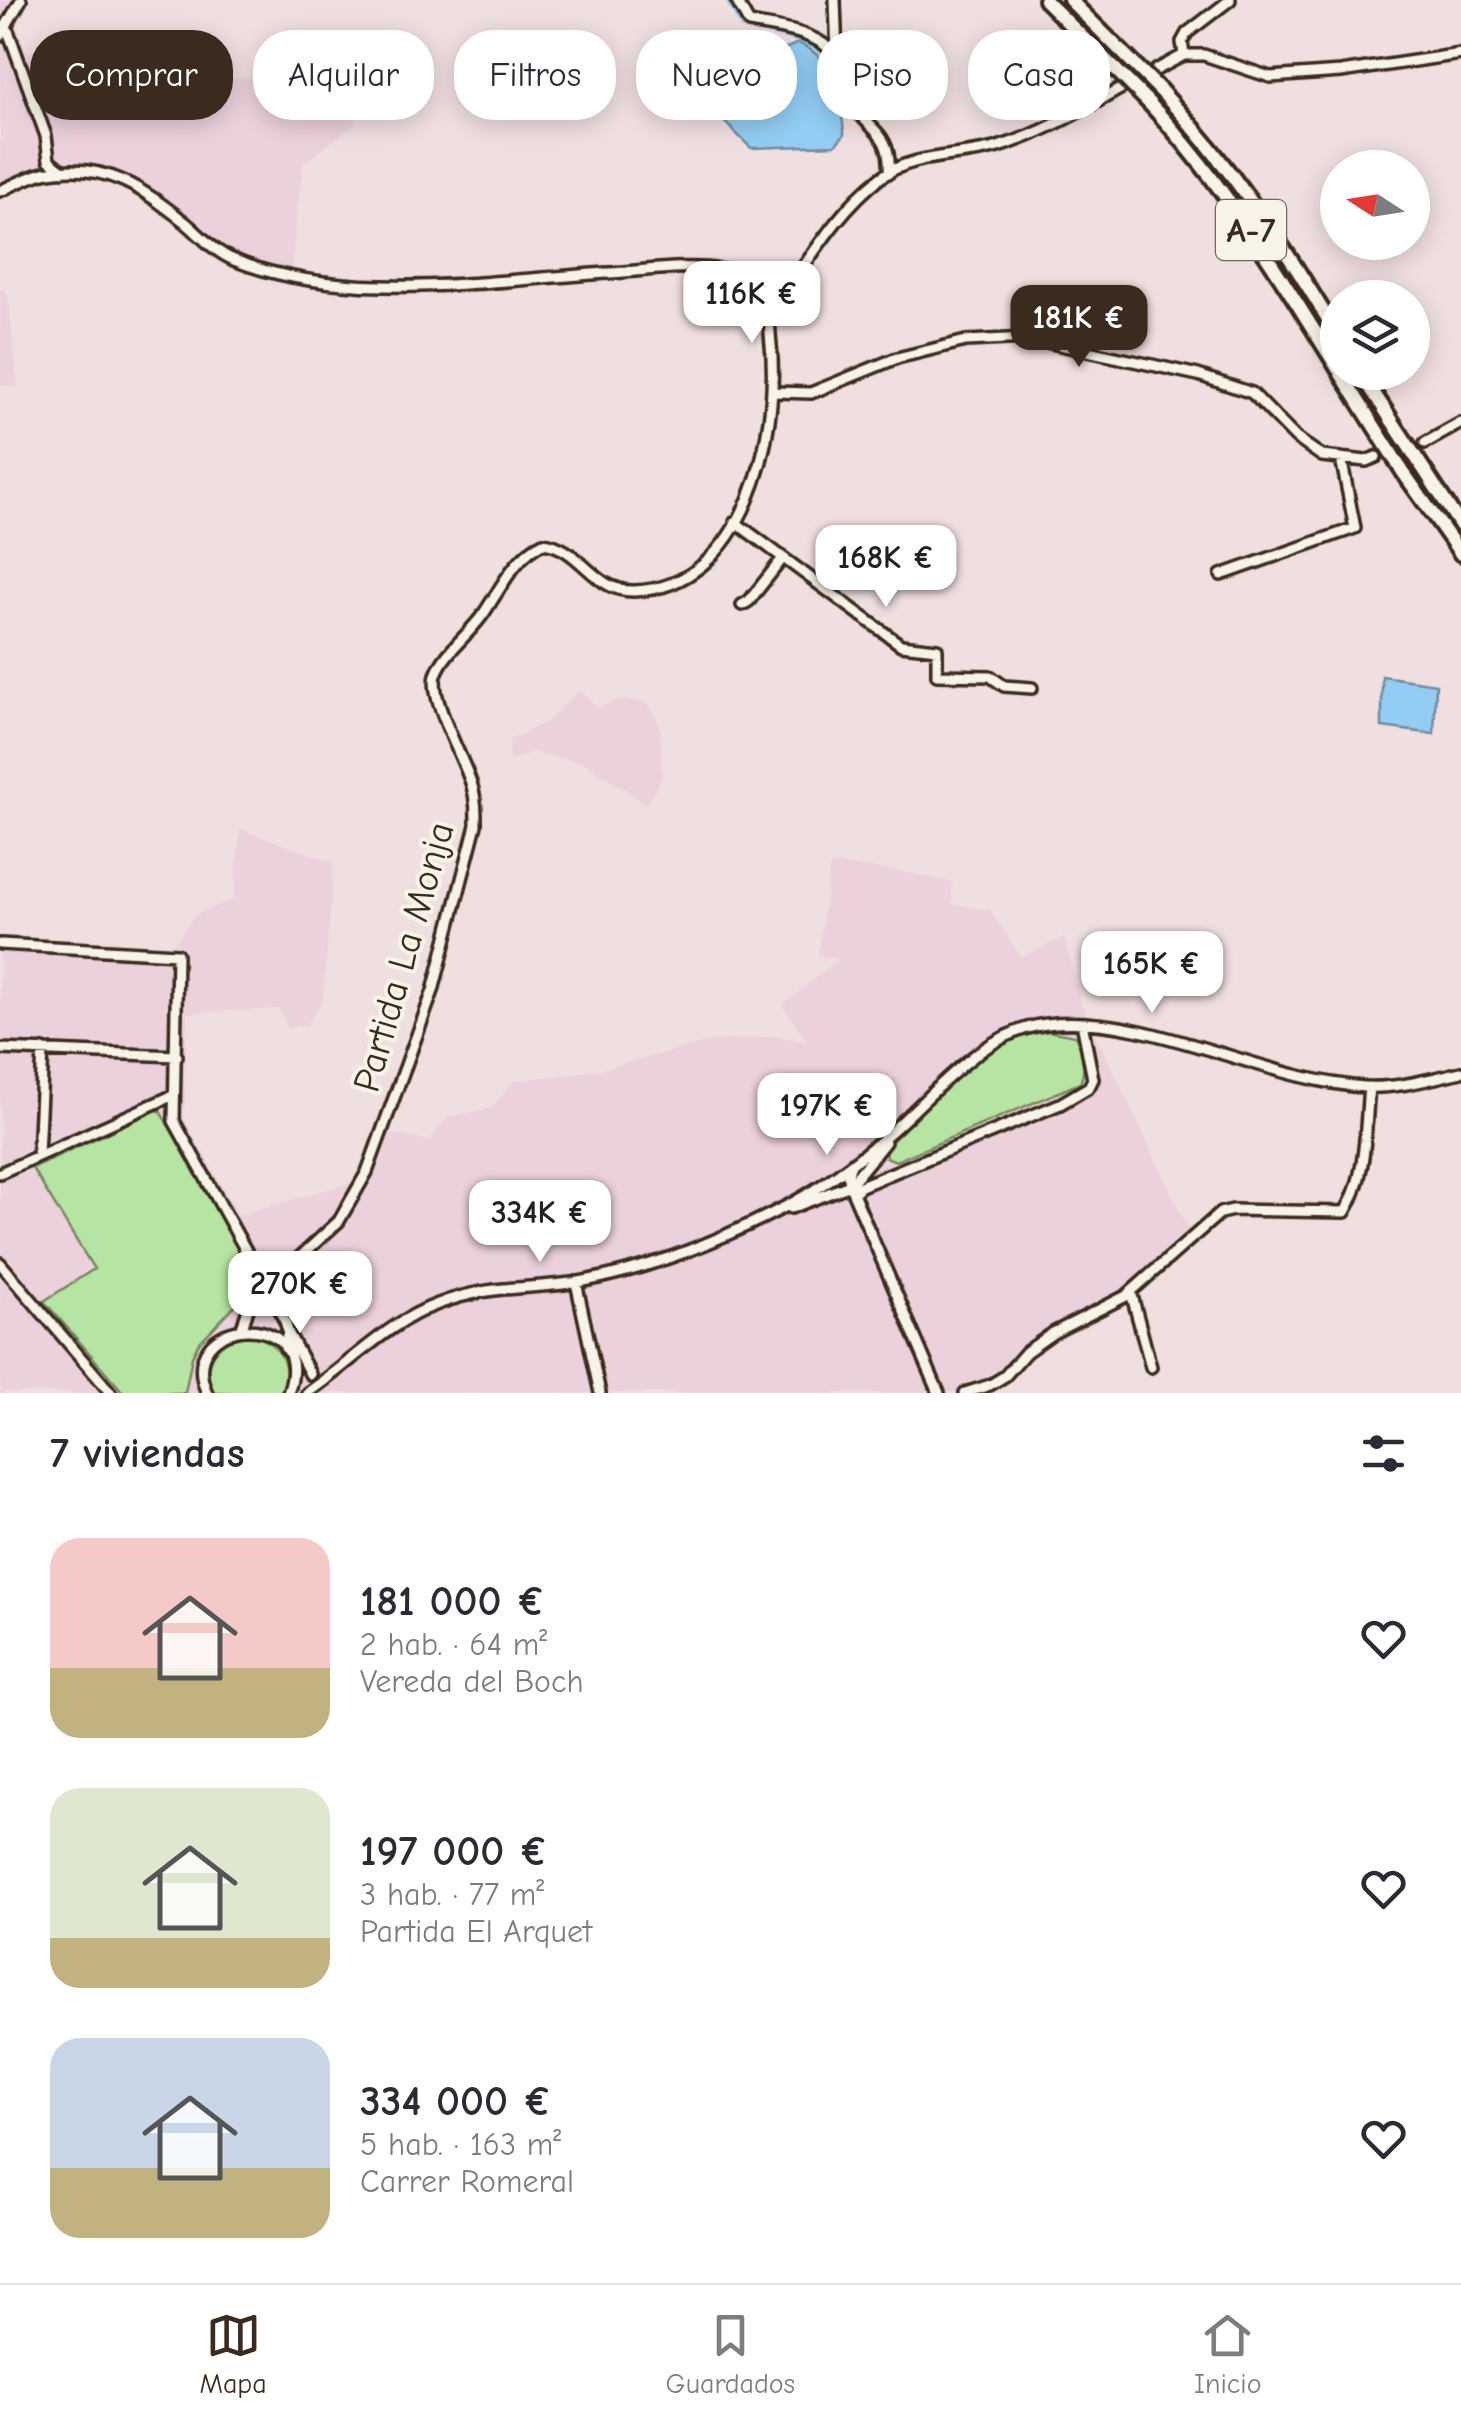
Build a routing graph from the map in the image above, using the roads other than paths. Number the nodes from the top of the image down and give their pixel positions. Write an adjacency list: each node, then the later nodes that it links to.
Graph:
1 (21, 0): 8 (street)
2 (736, 0): 9 (street)
3 (835, 0): 7 (street)
4 (1045, 0): 20 (highway, A-7, bridge)
5 (1070, 0): 19 (highway, A-7, bridge)
6 (1230, 0): 11 (street)
7 (836, 30)
8 (3, 32): 15 (street)
9 (817, 42)
10 (1461, 54): 11 (street)
11 (1184, 56): 12 (street)
12 (1156, 70)
13 (1122, 88): 16 (street)
14 (868, 120): 16 (street)
15 (62, 171): 17 (street); 18 (street)
16 (889, 172): 18 (street)
17 (0, 191)
18 (762, 292): 23 (street)
19 (1320, 307)
20 (1320, 340)
21 (1351, 390): 30 (highway, A-7)
22 (1372, 390): 29 (highway)
23 (774, 392): 27 (street); 28 (street)
24 (1461, 423): 25 (street)
25 (1425, 443)
26 (1376, 457): 27 (street)
27 (1341, 458): 32 (street)
28 (734, 522): 31 (street); 52 (street, Partida La Monja)
29 (1461, 526)
30 (1461, 554)
31 (783, 558): 33 (street); 34 (street)
32 (1221, 576)
33 (742, 605)
34 (1032, 688)
35 (0, 944): 39 (street)
36 (1082, 1023): 41 (street); 43 (street); 47 (street)
37 (0, 1048): 38 (street)
38 (43, 1050): 39 (street); 44 (street)
39 (176, 1056): 42 (street)
40 (1461, 1072): 41 (street)
41 (1369, 1088): 53 (street)
42 (174, 1096): 44 (street); 49 (street)
43 (893, 1130): 45 (street); 47 (street)
44 (38, 1155): 46 (street)
45 (850, 1166): 47 (street); 48 (street)
46 (0, 1173)
47 (851, 1189): 48 (street); 69 (street)
48 (778, 1211): 51 (street)
49 (252, 1257): 52 (street); 54 (street)
50 (0, 1263): 63 (street)
51 (576, 1282): 62 (street); 68 (street)
52 (267, 1289): 54 (street, Partida La Monja); 56 (street)
53 (1131, 1292): 59 (street); 70 (street)
54 (250, 1303): 55 (street)
55 (242, 1328): 57 (street); 60 (street)
56 (288, 1331): 57 (street); 61 (street)
57 (285, 1348): 58 (street)
58 (292, 1367): 61 (street); 66 (street)
59 (1150, 1367)
60 (202, 1373): 64 (street); 65 (street)
61 (310, 1374): 62 (street)
62 (335, 1374): 67 (street)
63 (110, 1393)
64 (195, 1393)
65 (206, 1393)
66 (288, 1393)
67 (308, 1393)
68 (600, 1393)
69 (939, 1393)
70 (966, 1393)

